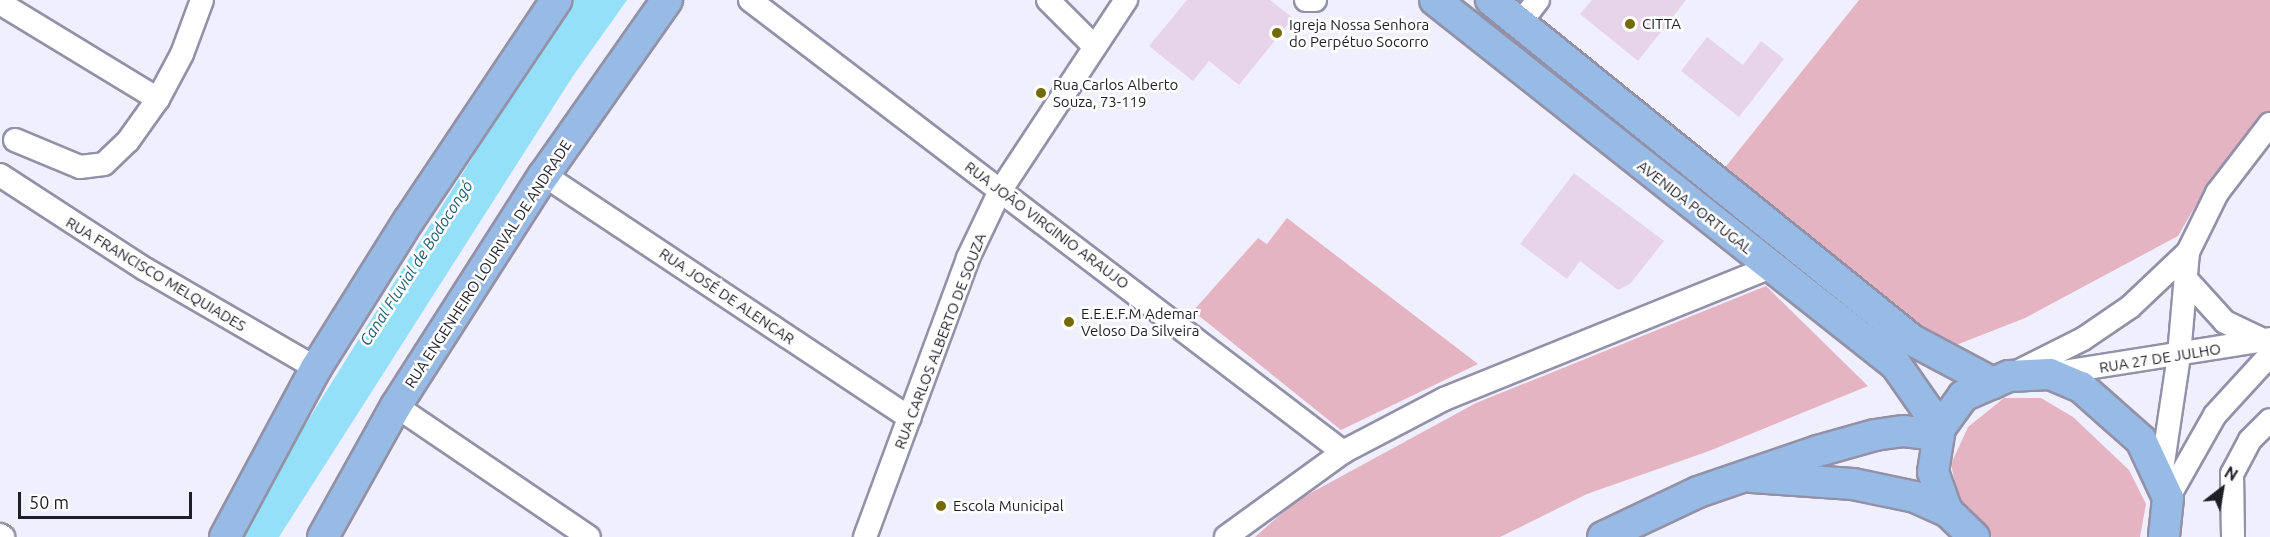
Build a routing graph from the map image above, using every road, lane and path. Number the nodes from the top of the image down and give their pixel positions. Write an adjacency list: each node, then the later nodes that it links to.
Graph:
1 (202, 0): 14 (street)
2 (556, 0): 25 (main road)
3 (667, 0): 18 (main road, RUA ENGENHEIRO LOURIVAL DE ANDRADE)
4 (750, 0): 19 (street, RUA JOÃO VIRGINIO ARAUJO)
5 (1048, 0): 13 (street)
6 (1126, 0): 13 (street, RUA CARLOS ALBERTO DE SOUZA)
7 (1306, 0): 8 (street)
8 (1316, 0)
9 (1435, 0): 21 (main road, AVENIDA PORTUGAL)
10 (1491, 0): 12 (main road, AVENIDA PORTUGAL)
11 (0, 3): 14 (street)
12 (1529, 12): 27 (main road, AVENIDA PORTUGAL)
13 (1094, 46): 19 (street, RUA CARLOS ALBERTO DE SOUZA)
14 (158, 99): 16 (street)
15 (2270, 124): 20 (street)
16 (15, 140)
17 (0, 175): 25 (street, RUA FRANCISCO MELQUIADES)
18 (544, 175): 28 (main road, RUA ENGENHEIRO LOURIVAL DE ANDRADE); 29 (street, RUA JOSÉ DE ALENCAR)
19 (1000, 191): 29 (street, RUA CARLOS ALBERTO DE SOUZA); 32 (street, RUA JOÃO VIRGINIO ARAUJO)
20 (2188, 252): 22 (street); 27 (street)
21 (1771, 267): 31 (main road, AVENIDA PORTUGAL); 32 (street)
22 (2186, 278): 23 (street); 24 (street)
23 (2268, 345): 24 (street, RUA 27 DE JULHO); 35 (street)
24 (2179, 355): 26 (street, RUA 27 DE JULHO); 35 (street)
25 (316, 368): 36 (main road)
26 (2050, 374): 27 (main road); 35 (main road)
27 (2001, 379): 31 (main road)
28 (396, 406): 37 (main road, RUA ENGENHEIRO LOURIVAL DE ANDRADE); 38 (street)
29 (910, 418): 39 (street, RUA CARLOS ALBERTO DE SOUZA)
30 (2270, 420): 43 (street)
31 (1939, 431): 33 (main road); 34 (main road)
32 (1343, 452): 40 (street)
33 (1737, 476): 34 (main road); 41 (main road)
34 (1947, 511): 42 (main road)
35 (2168, 514)
36 (225, 537)
37 (323, 537)
38 (589, 537)
39 (865, 537)
40 (1226, 537)
41 (1603, 537)
42 (1974, 537)
43 (2233, 537)

